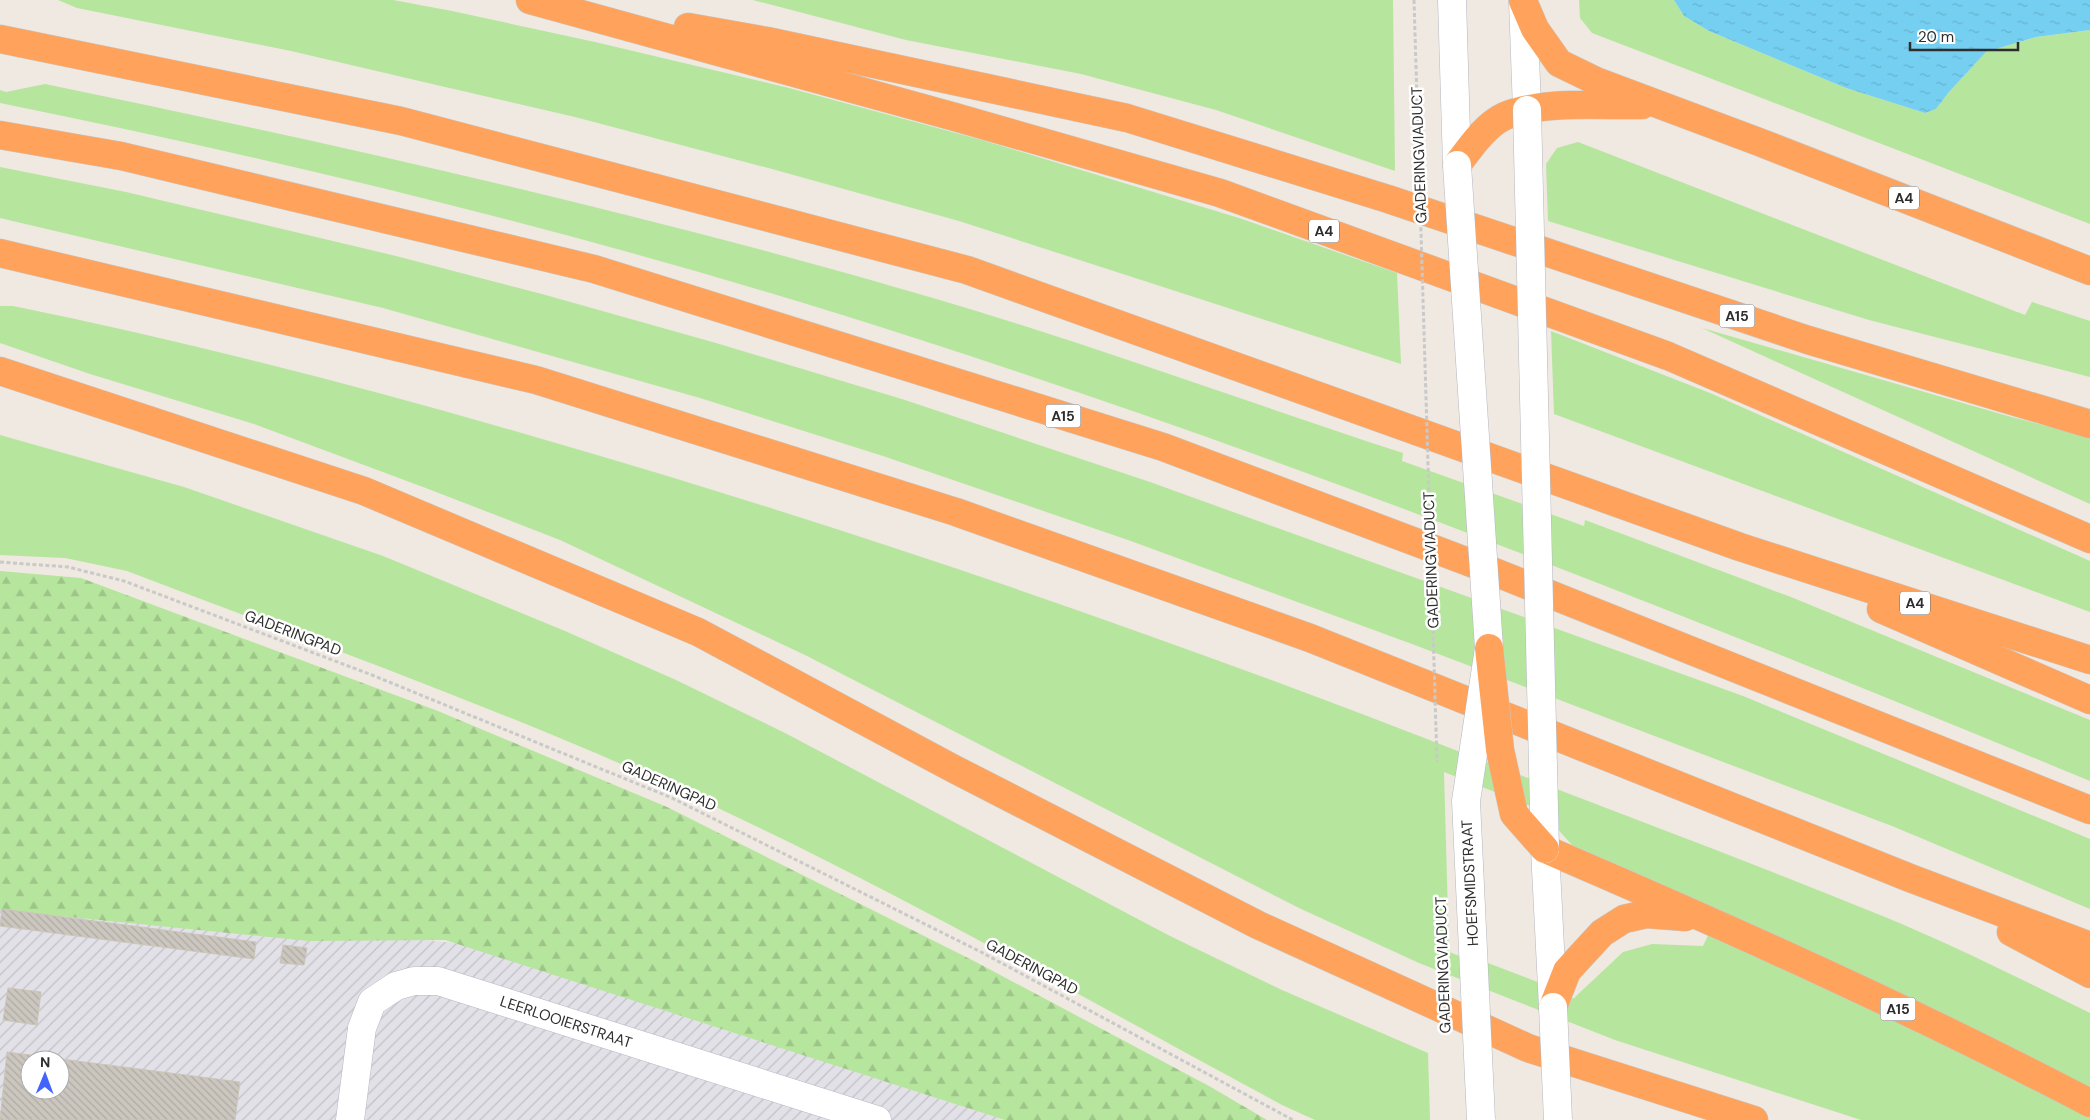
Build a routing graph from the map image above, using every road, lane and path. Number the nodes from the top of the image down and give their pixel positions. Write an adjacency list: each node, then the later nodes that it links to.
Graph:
1 (530, 0): 15 (highway, A4)
2 (541, 0): 14 (highway, A15)
3 (1414, 0): 21 (path, GADERINGVIADUCT, bridge)
4 (1452, 0): 10 (street)
5 (1524, 1): 7 (highway, A4); 8 (street)
6 (0, 39): 16 (highway)
7 (1656, 104): 8 (highway, A4); 12 (highway, A4)
8 (1527, 110): 10 (highway); 23 (street, bridge)
9 (0, 135): 22 (highway, A15)
10 (1457, 165): 18 (street, bridge)
11 (0, 252): 24 (highway)
12 (2090, 271)
13 (0, 371): 35 (highway)
14 (2090, 424)
15 (2090, 539)
16 (1740, 547): 19 (highway, A4); 20 (highway)
17 (0, 562): 32 (path, GADERINGPAD)
18 (1489, 648): 23 (highway, bridge); 33 (street, HOEFSMIDSTRAAT, bridge)
19 (2090, 660)
20 (2090, 700)
21 (1437, 763)
22 (2090, 810)
23 (1545, 849): 25 (highway, A15); 28 (street)
24 (1910, 878): 26 (highway); 27 (highway)
25 (1704, 918): 28 (highway); 29 (highway, A15)
26 (2090, 946)
27 (2090, 974)
28 (1553, 1007): 34 (street, bridge)
29 (2090, 1103)
30 (350, 1120): 31 (street, LEERLOOIERSTRAAT)
31 (876, 1120)
32 (1293, 1120)
33 (1480, 1120)
34 (1558, 1120)
35 (1754, 1120)

